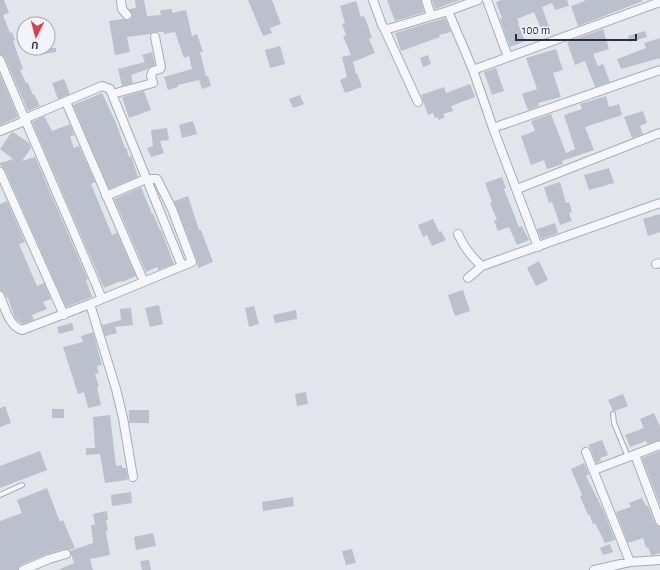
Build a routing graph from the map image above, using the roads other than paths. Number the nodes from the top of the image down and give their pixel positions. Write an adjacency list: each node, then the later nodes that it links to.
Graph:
1 (121, 0): 8 (street)
2 (373, 0): 10 (street)
3 (426, 0): 9 (street)
4 (478, 0): 7 (street)
5 (487, 0): 12 (street)
6 (660, 2): 12 (street)
7 (448, 11): 9 (street); 14 (street)
8 (127, 15)
9 (431, 16): 10 (street)
10 (384, 28): 18 (street)
11 (155, 38): 16 (street)
12 (508, 57): 14 (street)
13 (0, 60): 19 (street)
14 (473, 70): 20 (street)
15 (660, 70): 20 (street)
16 (112, 94): 17 (street); 24 (street)
17 (66, 102): 19 (street); 26 (street)
18 (418, 102)
19 (25, 120): 21 (street); 35 (street)
20 (493, 128): 25 (street)
21 (0, 131)
22 (660, 133): 25 (street)
23 (0, 172): 37 (street)
24 (146, 179): 26 (street); 30 (street); 30 (street)
25 (517, 189): 29 (street)
26 (106, 196): 33 (street)
27 (660, 203): 29 (street)
28 (458, 234): 31 (street)
29 (538, 247): 31 (street)
30 (182, 266): 33 (street)
31 (482, 266): 32 (street)
32 (468, 278)
33 (144, 282): 35 (street)
34 (0, 296): 37 (street)
35 (102, 299): 36 (street)
36 (90, 304): 37 (street); 43 (street)
37 (64, 315)
38 (614, 414): 41 (lane)
39 (660, 445): 41 (street)
40 (586, 452): 42 (street)
41 (632, 456): 42 (street); 46 (street)
42 (594, 470): 49 (street)
43 (133, 477)
44 (22, 485): 45 (lane)
45 (0, 495)
46 (659, 516)
47 (66, 554): 50 (street)
48 (660, 560): 49 (street)
49 (630, 562): 51 (street)
50 (23, 570)
51 (594, 570)

